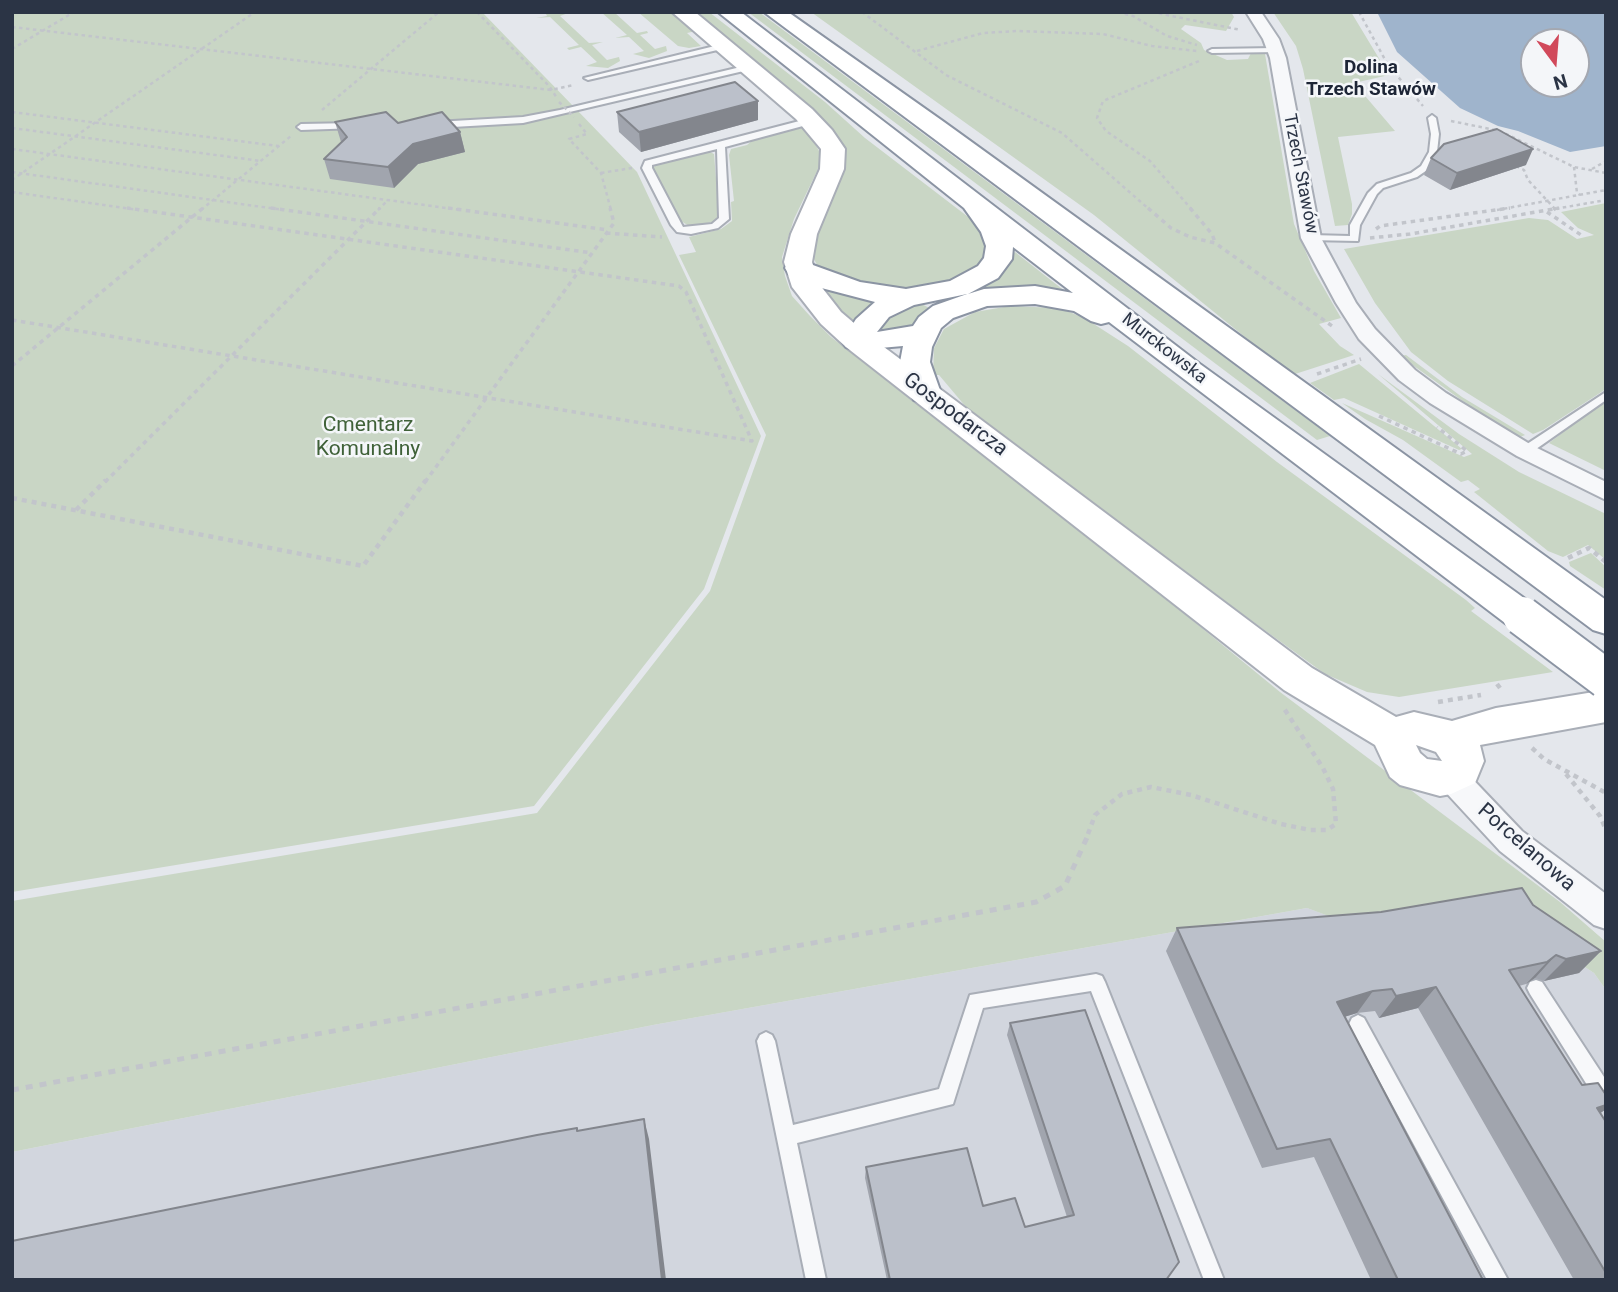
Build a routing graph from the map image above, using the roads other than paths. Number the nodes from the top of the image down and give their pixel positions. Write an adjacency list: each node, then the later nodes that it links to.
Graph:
1 (682, 12): 6 (main road)
2 (728, 12): 18 (main road, Murckowska)
3 (774, 12): 16 (main road, Murckowska)
4 (801, 12): 16 (main road)
5 (1253, 12): 7 (street, Trzech Stawów)
6 (723, 46): 9 (main road); 10 (lane)
7 (1275, 50): 8 (lane); 19 (street, Trzech Stawów)
8 (1212, 51)
9 (749, 67): 12 (main road); 13 (lane)
10 (588, 78)
11 (1432, 118): 19 (lane)
12 (811, 121): 17 (lane); 20 (main road)
13 (422, 125)
14 (367, 126): 15 (lane)
15 (301, 127)
16 (936, 127): 29 (main road, Murckowska)
17 (721, 145): 17 (lane)
18 (966, 196): 21 (main road); 24 (main road, Murckowska)
19 (1311, 238): 27 (street, Trzech Stawów)
20 (799, 268): 21 (main road); 23 (main road, Gospodarcza)
21 (906, 298): 23 (main road)
22 (923, 333): 23 (main road); 24 (main road); 25 (main road)
23 (857, 341): 25 (main road, Gospodarcza)
24 (1189, 370): 30 (main road, Murckowska, bridge)
25 (925, 393): 32 (main road, Gospodarcza)
26 (1606, 395): 27 (lane)
27 (1525, 451): 28 (street, Trzech Stawów)
28 (1606, 492)
29 (1596, 613)
30 (1606, 679)
31 (1606, 706): 32 (main road)
32 (1451, 759): 33 (street, Porcelanowa)
33 (1606, 914)
34 (1536, 988): 37 (lane)
35 (1358, 1024): 41 (lane)
36 (766, 1041): 38 (lane)
37 (1606, 1097)
38 (786, 1136): 39 (lane); 40 (lane)
39 (816, 1280)
40 (1214, 1280)
41 (1498, 1280)

